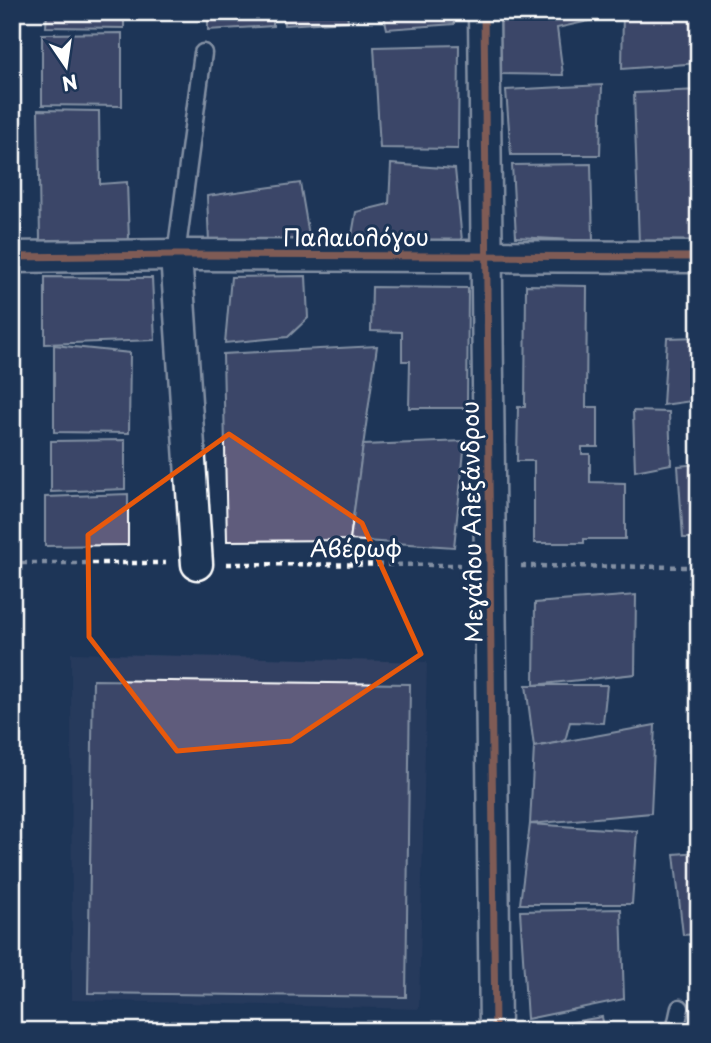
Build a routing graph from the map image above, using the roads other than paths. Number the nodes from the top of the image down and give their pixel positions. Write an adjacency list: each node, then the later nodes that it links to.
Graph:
1 (484, 12): 4 (street, Μεγάλου Αλεξάνδρου)
2 (203, 53): 3 (lane)
3 (176, 255): 4 (street, Παλαιολόγου); 5 (street, Παλαιολόγου); 7 (street)
4 (488, 256): 6 (street, Παλαιολόγου); 9 (street, Μεγάλου Αλεξάνδρου)
5 (12, 257)
6 (699, 257)
7 (197, 564)
8 (680, 1008): 10 (lane)
9 (495, 1031)
10 (675, 1031)

